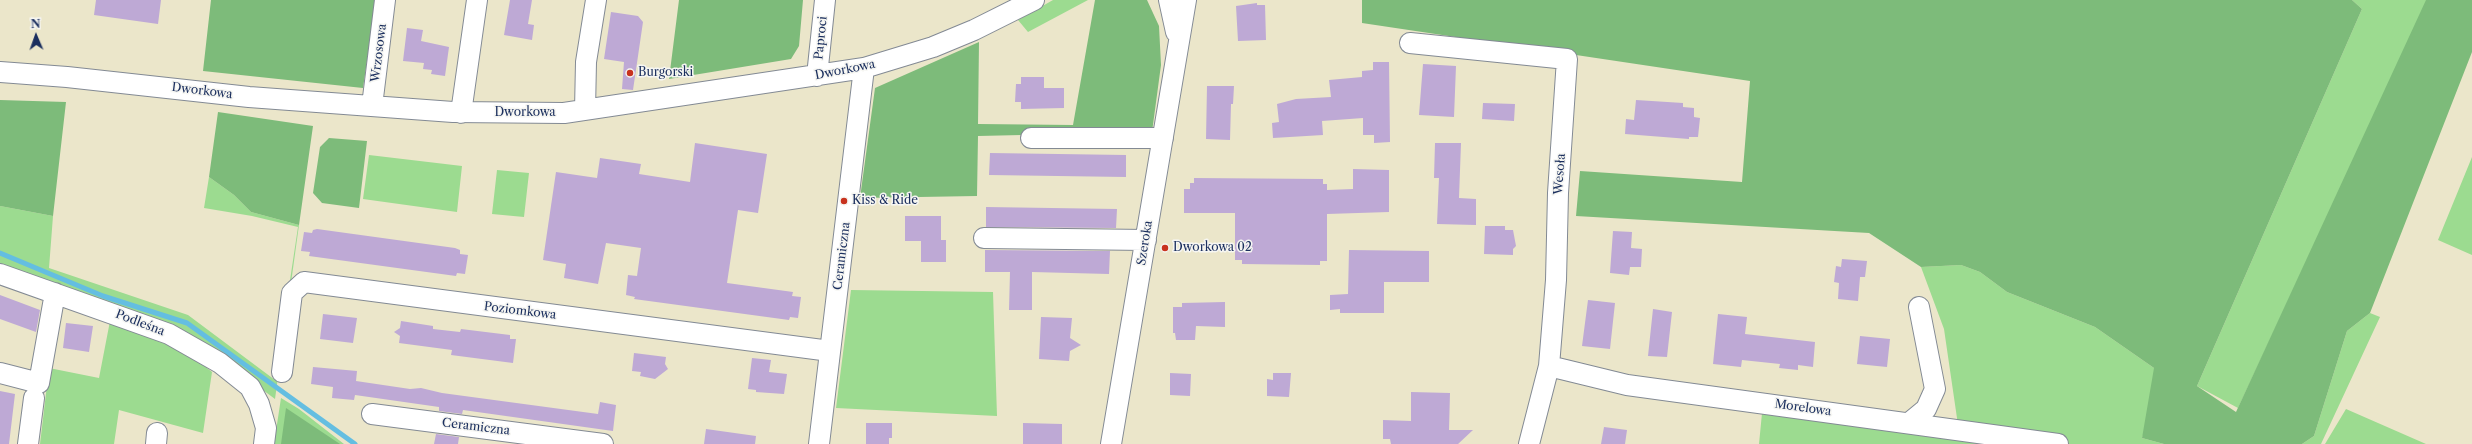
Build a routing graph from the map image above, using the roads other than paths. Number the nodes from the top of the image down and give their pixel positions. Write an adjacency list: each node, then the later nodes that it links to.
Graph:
1 (385, 0): 13 (street, Wrzosowa)
2 (477, 0): 15 (street)
3 (596, 0): 14 (street)
4 (825, 0): 12 (street, Paproci)
5 (1034, 0): 10 (street, Dworkowa)
6 (1169, 0): 8 (street, Szeroka)
7 (1186, 0): 8 (street, Szeroka)
8 (1179, 42): 17 (street, Szeroka)
9 (1410, 43): 24 (street, Wesoła)
10 (864, 68): 12 (street, Dworkowa); 23 (street, Ceramiczna)
11 (0, 72): 13 (street, Dworkowa)
12 (817, 76): 14 (street, Dworkowa)
13 (372, 106): 15 (street, Dworkowa)
14 (585, 110): 15 (street, Dworkowa)
15 (461, 113)
16 (1031, 138): 17 (street)
17 (1162, 138): 19 (street, Szeroka)
18 (984, 238): 19 (street)
19 (1146, 240): 34 (street, Szeroka)
20 (0, 274): 21 (street, Podleśna)
21 (55, 293): 26 (street); 31 (street, Podleśna)
22 (1919, 307): 29 (street)
23 (830, 351): 25 (street, Poziomkowa); 33 (street, Ceramiczna)
24 (1549, 366): 29 (street, Morelowa); 35 (street, Wesoła)
25 (282, 372)
26 (0, 373)
27 (34, 398): 30 (street)
28 (372, 414): 32 (street, Ceramiczna)
29 (1909, 423): 36 (street, Morelowa)
30 (28, 444)
31 (264, 444)
32 (603, 444)
33 (819, 444)
34 (1111, 444)
35 (1529, 444)
36 (2058, 444)

